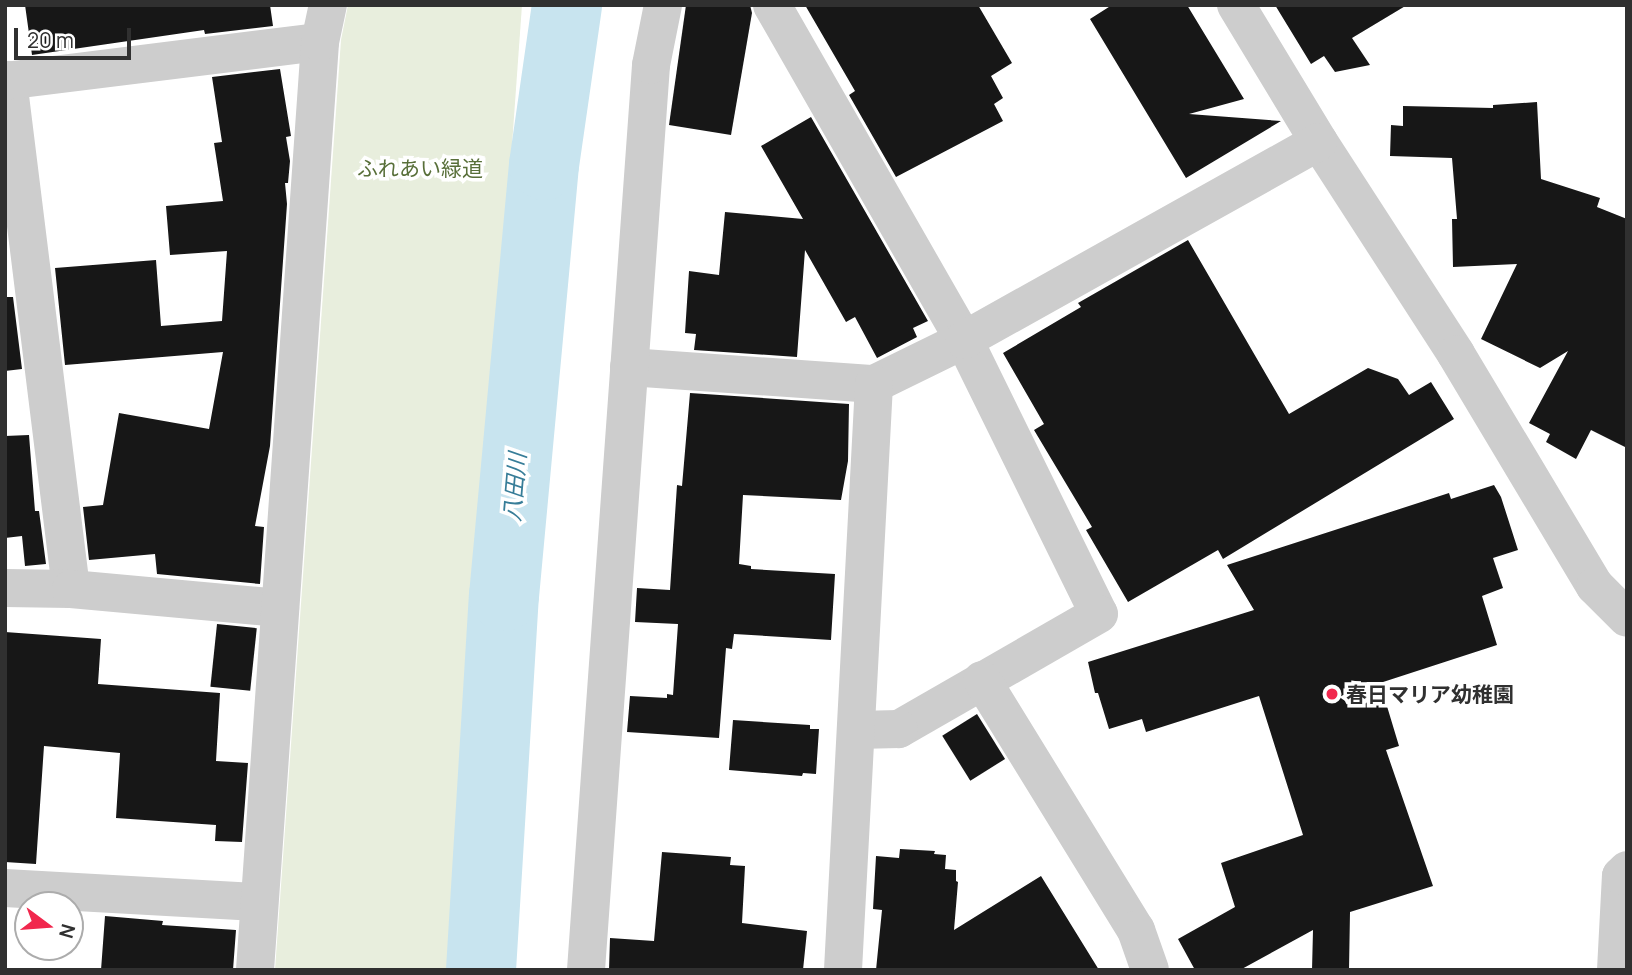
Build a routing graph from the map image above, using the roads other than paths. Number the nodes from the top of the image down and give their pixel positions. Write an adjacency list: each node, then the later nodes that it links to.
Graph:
1 (328, 5): 5 (street)
2 (663, 5): 9 (street)
3 (772, 5): 8 (street)
4 (1236, 5): 7 (street)
5 (320, 42): 6 (street); 13 (street)
6 (7, 80): 12 (street)
7 (1319, 142): 8 (street); 14 (street)
8 (964, 340): 10 (street); 15 (street)
9 (629, 367): 10 (street); 21 (street)
10 (874, 384): 16 (street)
11 (5, 588): 12 (street)
12 (71, 589): 13 (street)
13 (280, 608): 19 (street)
14 (1627, 618)
15 (982, 680): 16 (street); 23 (street)
16 (858, 730): 22 (street)
17 (1627, 870): 24 (street)
18 (5, 888): 19 (street)
19 (259, 902): 20 (street)
20 (255, 970)
21 (586, 970)
22 (843, 970)
23 (1150, 970)
24 (1616, 970)

